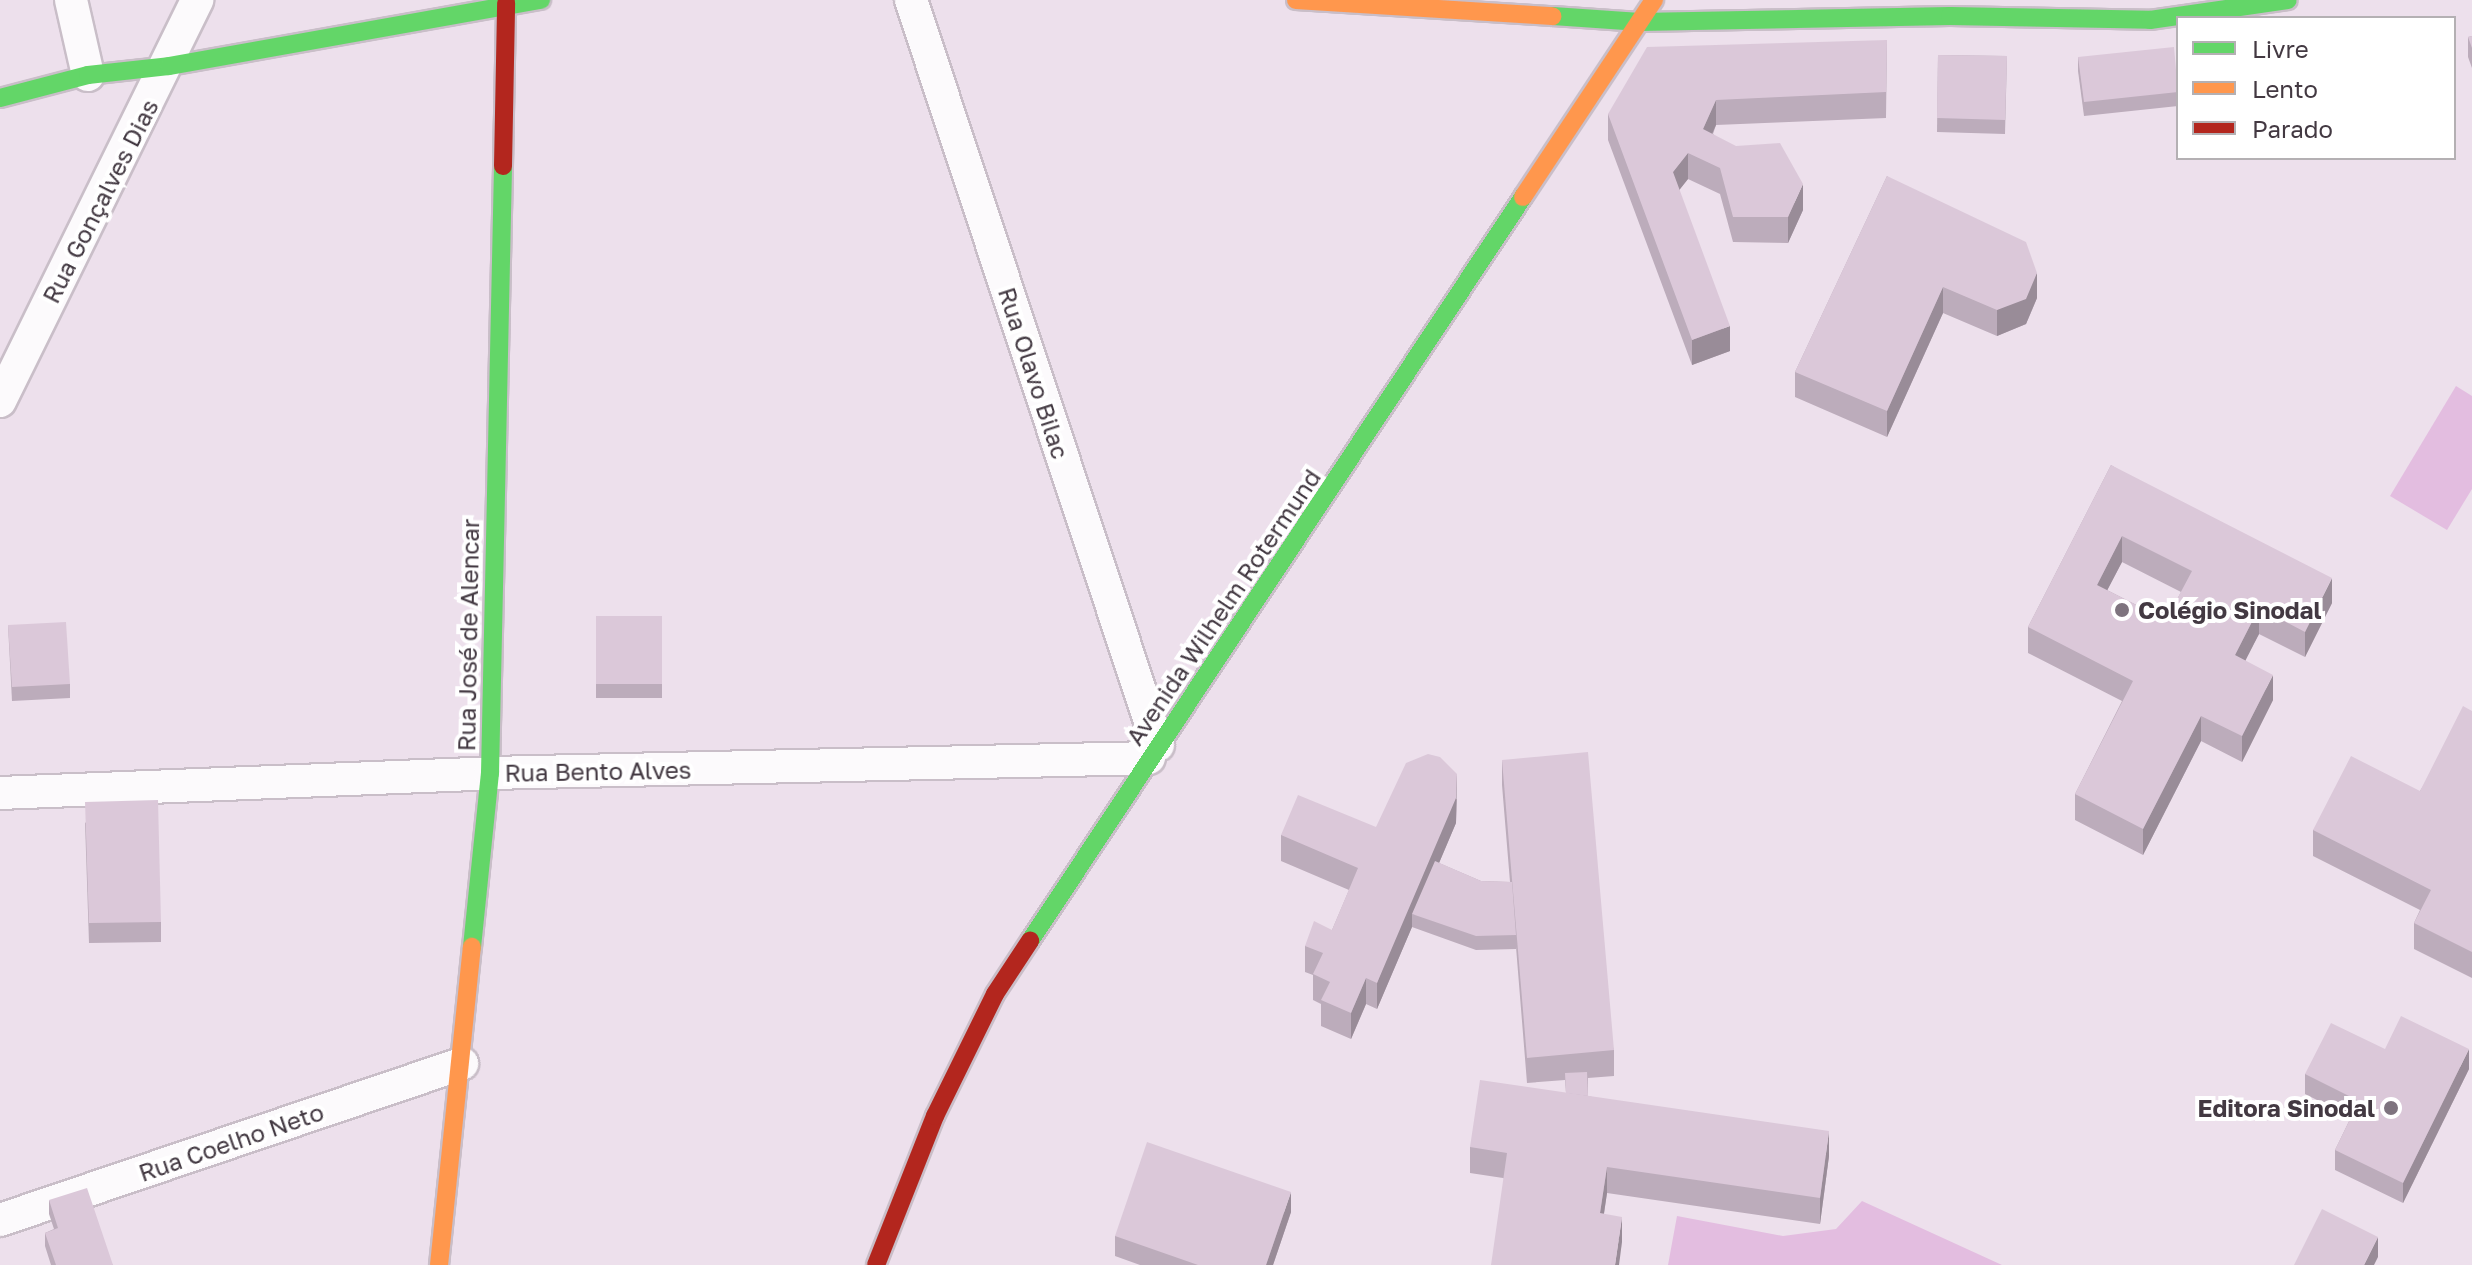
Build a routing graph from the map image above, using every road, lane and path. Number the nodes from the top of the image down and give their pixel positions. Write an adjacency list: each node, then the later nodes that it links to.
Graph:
1 (71, 0): 13 (street)
2 (197, 0): 12 (street, Rua Gonçalves Dias)
3 (541, 0): 8 (street)
4 (911, 0): 16 (street, Rua Olavo Bilac)
5 (1296, 0): 11 (street)
6 (1654, 0): 11 (street, Avenida Wilhelm Rotermund)
7 (2288, 0): 10 (street)
8 (506, 3): 12 (street); 17 (street, Rua José de Alencar)
9 (2176, 16): 11 (street)
10 (2178, 16)
11 (1640, 22): 16 (street, Avenida Wilhelm Rotermund)
12 (169, 66): 13 (street); 15 (street, Rua Gonçalves Dias)
13 (88, 75): 14 (street)
14 (0, 98)
15 (0, 401)
16 (1153, 752): 17 (street, Rua Bento Alves); 22 (street, Avenida Wilhelm Rotermund)
17 (490, 773): 18 (street, Rua Bento Alves); 19 (street, Rua José de Alencar)
18 (0, 793)
19 (462, 1064): 20 (street, Rua Coelho Neto); 21 (street, Rua José de Alencar)
20 (0, 1220)
21 (439, 1265)
22 (876, 1265)

